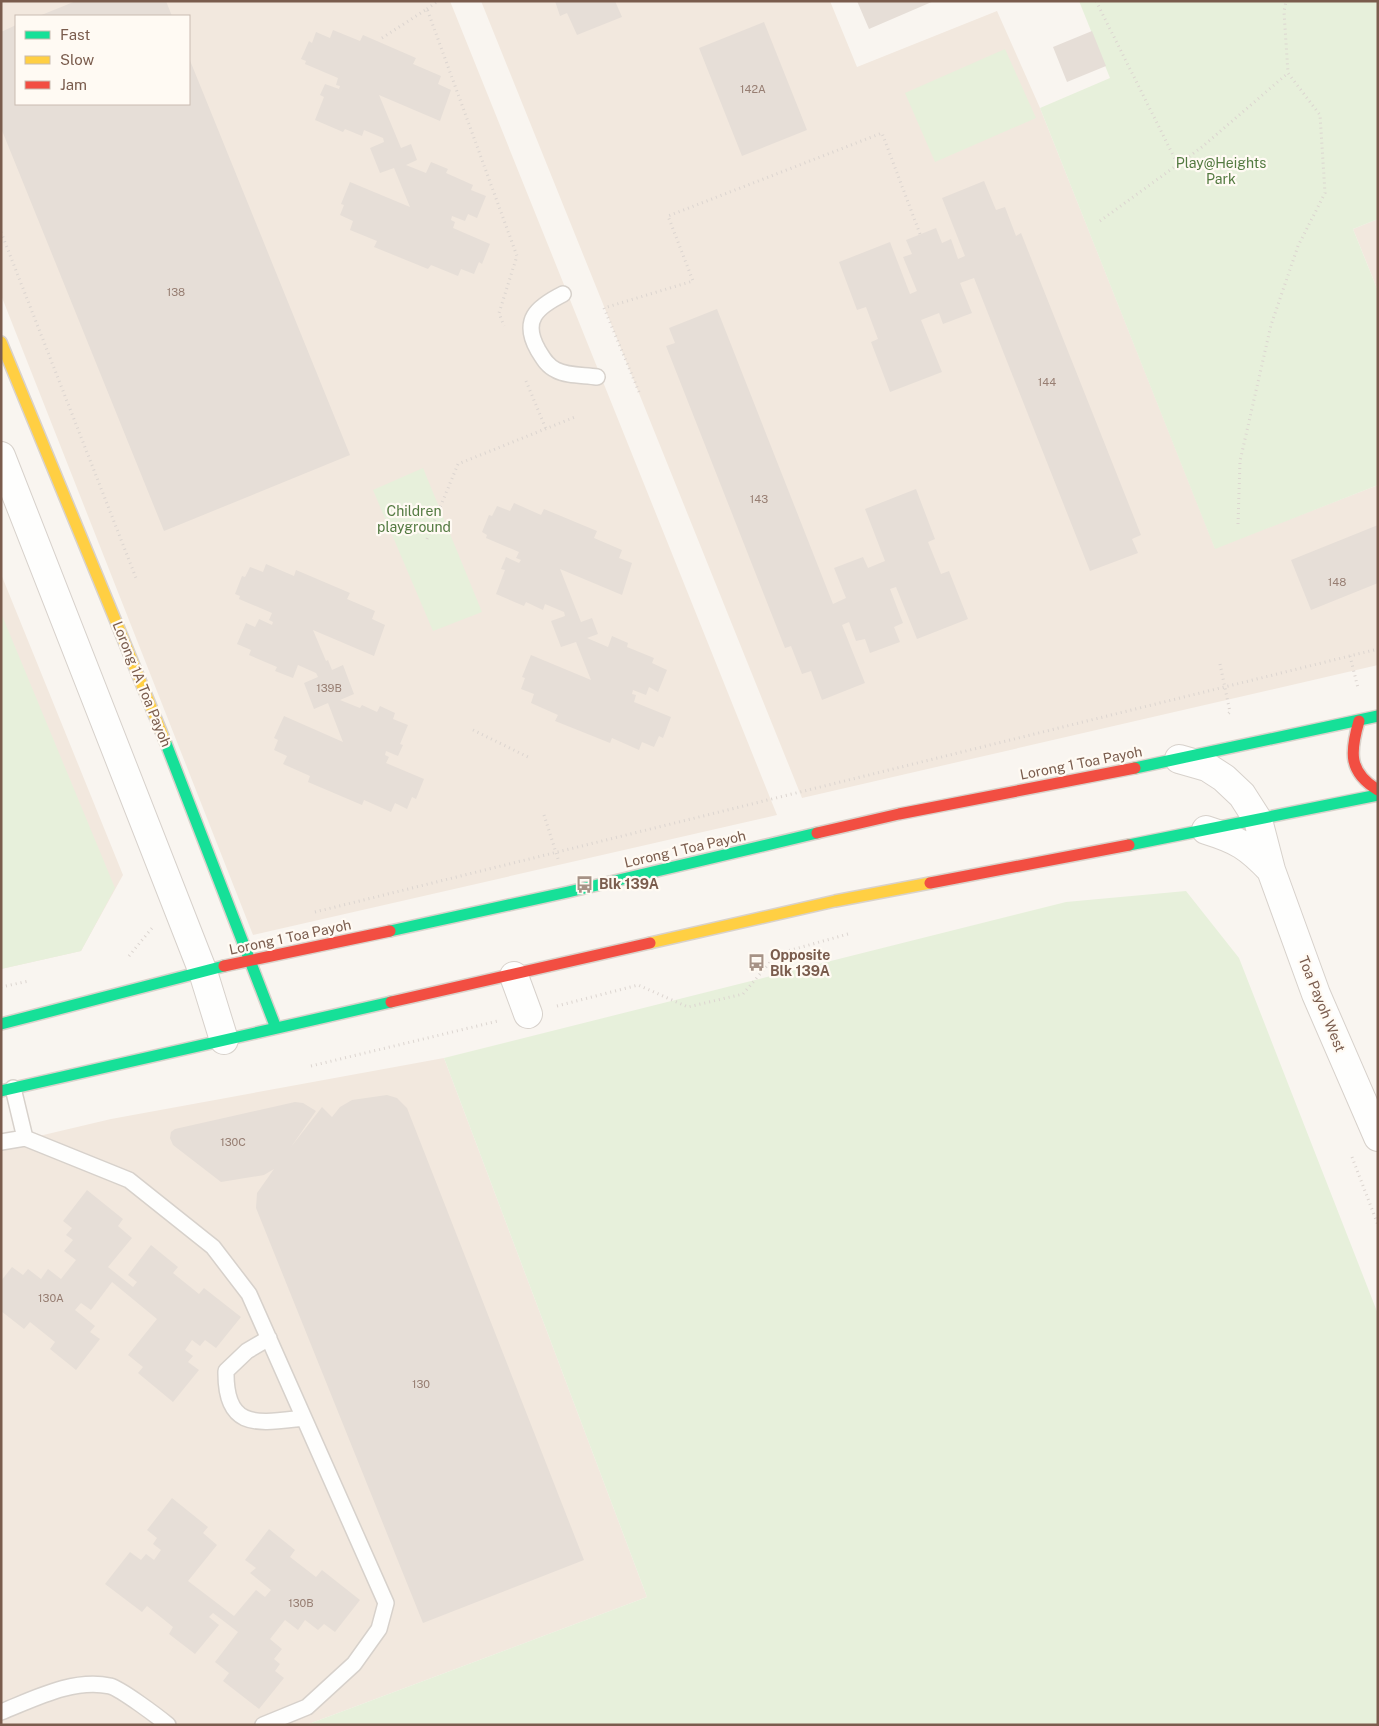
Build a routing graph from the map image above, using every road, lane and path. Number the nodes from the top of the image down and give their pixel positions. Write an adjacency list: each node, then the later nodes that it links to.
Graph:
1 (438, 1): 4 (path)
2 (1096, 1): 7 (path)
3 (1286, 1): 6 (path)
4 (427, 9): 5 (path); 11 (path)
5 (382, 38)
6 (1288, 73): 7 (path); 19 (path)
7 (1178, 165): 8 (path)
8 (1100, 221)
9 (920, 234): 15 (path)
10 (563, 294): 14 (lane)
11 (506, 331)
12 (1, 342): 41 (main road, Lorong 1A Toa Payoh)
13 (524, 375): 17 (path)
14 (597, 377)
15 (639, 392)
16 (575, 417): 17 (path)
17 (546, 429): 20 (path)
18 (1, 456): 43 (street)
19 (1238, 524)
20 (427, 539)
21 (1378, 649): 23 (path)
22 (1220, 664): 23 (path)
23 (1225, 688): 24 (path); 35 (path)
24 (1230, 712)
25 (1378, 716): 26 (main road, Lorong 1 Toa Payoh)
26 (1359, 721): 29 (main road, Lorong 1 Toa Payoh); 30 (main road)
27 (473, 730): 28 (path)
28 (528, 757)
29 (1179, 759): 33 (street, Toa Payoh West); 37 (main road, Lorong 1 Toa Payoh)
30 (1378, 790)
31 (1378, 794): 33 (main road)
32 (544, 815): 35 (path)
33 (1258, 820): 34 (main road); 36 (street, Toa Payoh West)
34 (1206, 830): 36 (street, Toa Payoh West); 44 (main road)
35 (556, 853): 37 (path); 38 (path)
36 (1272, 870): 53 (street, Toa Payoh West)
37 (568, 892): 41 (main road, Lorong 1 Toa Payoh)
38 (308, 913)
39 (155, 919): 42 (path)
40 (851, 933): 47 (path)
41 (251, 959): 43 (main road, Lorong 1 Toa Payoh); 49 (main road, Lorong 1A Toa Payoh)
42 (125, 960)
43 (203, 972): 48 (main road, Lorong 1 Toa Payoh); 50 (street)
44 (514, 976): 47 (street); 49 (main road)
45 (30, 981): 46 (path)
46 (1, 987)
47 (528, 1014): 51 (path)
48 (1, 1024)
49 (276, 1028): 50 (main road)
50 (224, 1040): 52 (main road)
51 (311, 1066)
52 (7, 1090): 54 (lane)
53 (1378, 1137)
54 (25, 1138): 55 (lane); 58 (lane)
55 (1, 1142)
56 (1350, 1152): 57 (path)
57 (1378, 1224)
58 (269, 1338): 59 (lane); 59 (lane)
59 (304, 1418): 62 (lane)
60 (1, 1712): 61 (lane)
61 (168, 1725)
62 (263, 1725)

